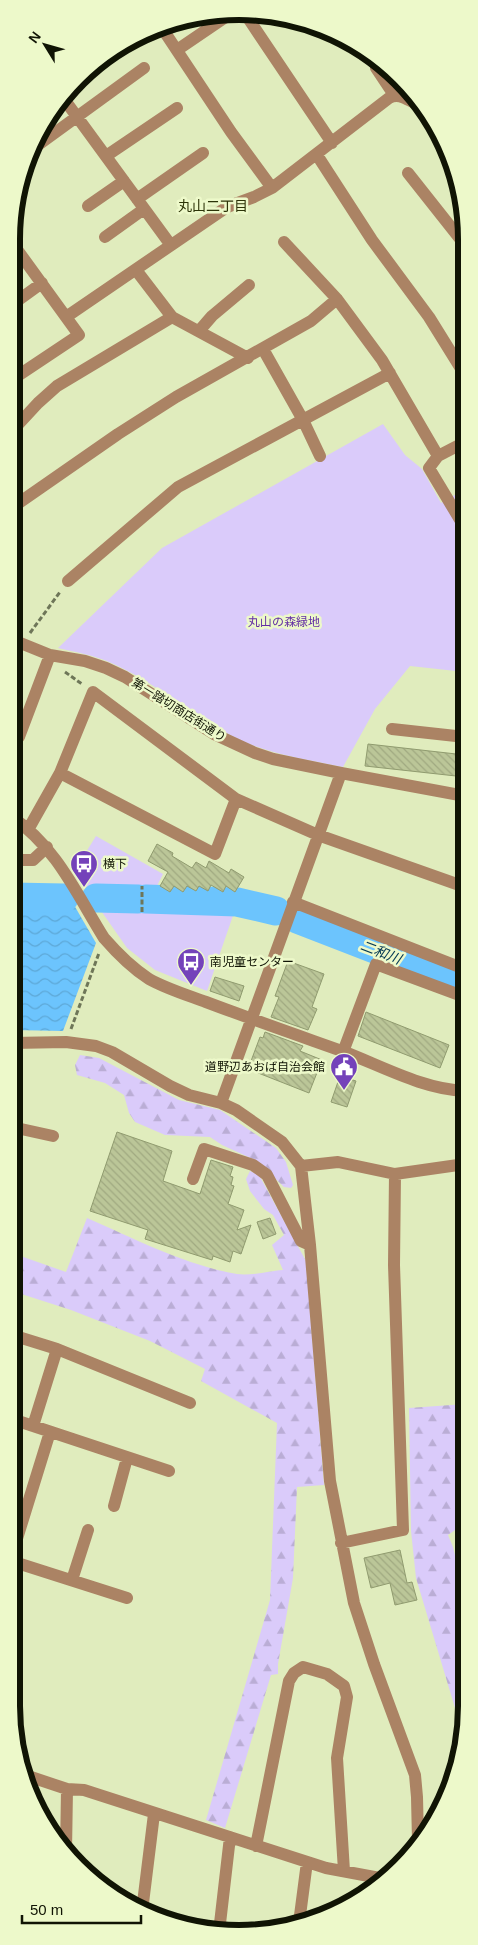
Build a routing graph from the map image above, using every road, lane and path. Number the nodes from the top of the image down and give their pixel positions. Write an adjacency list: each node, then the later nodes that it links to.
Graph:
1 (249, 20): 13 (street)
2 (220, 21): 4 (street)
3 (166, 33): 4 (street)
4 (177, 50): 19 (street)
5 (144, 68): 11 (street)
6 (376, 68): 7 (street)
7 (394, 95): 8 (street); 13 (street)
8 (407, 99)
9 (67, 103): 11 (street)
10 (177, 108): 16 (street)
11 (77, 116): 12 (street); 16 (street)
12 (43, 141)
13 (332, 143): 15 (street)
14 (203, 153): 20 (street)
15 (317, 155): 19 (street); 37 (street)
16 (106, 156): 18 (street)
17 (408, 173): 22 (street)
18 (124, 181): 20 (street); 21 (street)
19 (272, 188): 25 (street)
20 (141, 204): 23 (street); 25 (street)
21 (88, 206)
22 (458, 236)
23 (105, 237)
24 (284, 242): 31 (street)
25 (170, 244): 27 (street)
26 (20, 253): 28 (street)
27 (136, 270): 32 (street); 33 (street)
28 (42, 283): 30 (street); 32 (street)
29 (249, 285): 34 (street)
30 (20, 299)
31 (336, 299): 35 (street); 38 (street)
32 (66, 317): 39 (street)
33 (172, 317): 34 (street); 41 (street)
34 (199, 331): 36 (street)
35 (263, 350): 36 (street); 40 (street)
36 (248, 358): 45 (street)
37 (458, 363)
38 (390, 373): 40 (street); 44 (street)
39 (20, 374)
40 (303, 420): 43 (street); 47 (street)
41 (20, 422)
42 (458, 446): 44 (street)
43 (320, 456)
44 (438, 456): 46 (street)
45 (20, 502)
46 (458, 516)
47 (68, 581): 48 (path)
48 (20, 638)
49 (20, 643): 50 (street, 第一踏切商店街通り)
50 (50, 655): 51 (path); 54 (street); 56 (street, 第一踏切商店街通り)
51 (93, 692): 55 (street); 58 (street)
52 (392, 729): 53 (street)
53 (458, 736)
54 (20, 737)
55 (60, 773): 58 (street); 60 (street)
56 (340, 773): 57 (street, 第一踏切商店街通り); 61 (street)
57 (458, 795)
58 (236, 799): 61 (street)
59 (20, 822): 60 (street)
60 (29, 828): 62 (street)
61 (318, 835): 64 (street); 66 (street)
62 (47, 847): 63 (street); 68 (street)
63 (20, 860)
64 (458, 885)
65 (142, 886): 67 (path)
66 (292, 905): 69 (street); 71 (street)
67 (142, 912)
68 (104, 938): 71 (street); 72 (path)
69 (458, 967)
70 (458, 994): 74 (street)
71 (250, 1019): 74 (street); 76 (street)
72 (66, 1042): 73 (street); 76 (street)
73 (20, 1043)
74 (343, 1052): 75 (street)
75 (458, 1090)
76 (221, 1103): 80 (street)
77 (20, 1129): 78 (street)
78 (53, 1136)
79 (458, 1165): 81 (street)
80 (301, 1166): 81 (street); 83 (street)
81 (395, 1174): 95 (street)
82 (194, 1179): 83 (street)
83 (310, 1245): 95 (street)
84 (20, 1338): 85 (street)
85 (56, 1349): 86 (street); 88 (street)
86 (190, 1403)
87 (20, 1422): 88 (street)
88 (33, 1426): 89 (street)
89 (50, 1432): 90 (street); 94 (street)
90 (127, 1458): 91 (street); 92 (street)
91 (169, 1472)
92 (114, 1506)
93 (88, 1530): 97 (street)
94 (20, 1533)
95 (341, 1543): 102 (street)
96 (20, 1563): 97 (street)
97 (72, 1580): 98 (street)
98 (127, 1598)
99 (33, 1778): 100 (street)
100 (67, 1789): 101 (street); 104 (street)
101 (154, 1814): 103 (street); 109 (street)
102 (418, 1832)
103 (230, 1837): 105 (street); 111 (street)
104 (66, 1840)
105 (256, 1846): 106 (street); 107 (street)
106 (307, 1862): 107 (street); 110 (street)
107 (344, 1871): 108 (street)
108 (375, 1877)
109 (143, 1902)
110 (300, 1916)
111 (220, 1924)

